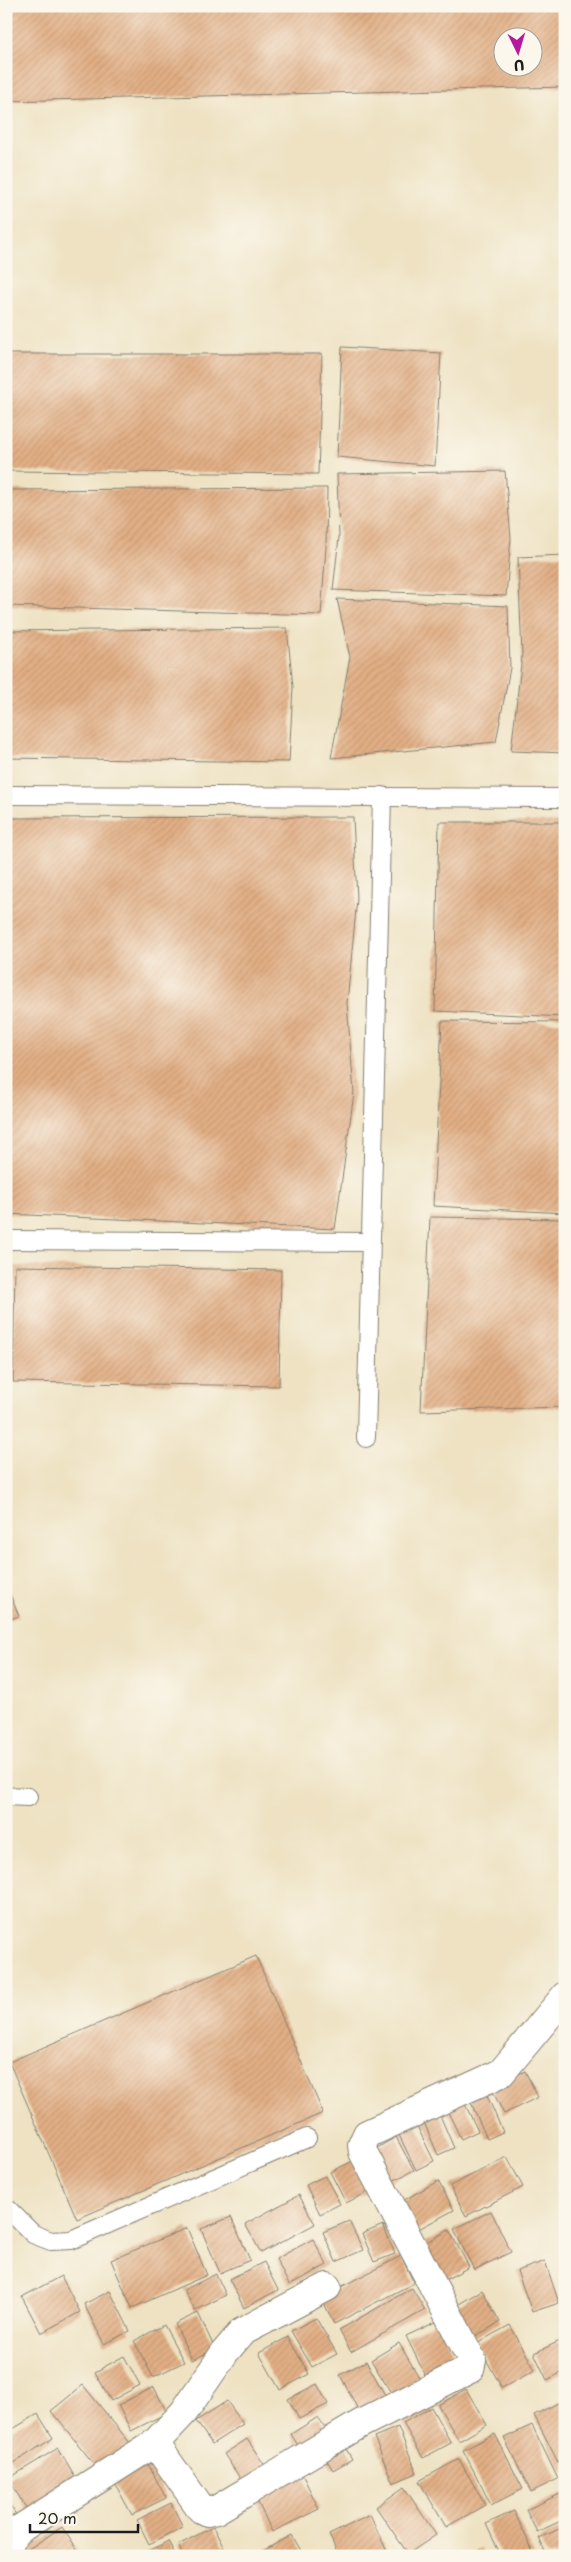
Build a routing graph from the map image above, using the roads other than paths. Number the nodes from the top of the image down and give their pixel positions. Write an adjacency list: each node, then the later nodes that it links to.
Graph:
1 (6, 795): 2 (lane)
2 (382, 796): 3 (lane); 5 (lane)
3 (565, 798)
4 (6, 1240): 5 (lane)
5 (371, 1242): 6 (lane)
6 (366, 1438)
7 (6, 1796): 8 (lane)
8 (28, 1797)
9 (565, 1996): 13 (street)
10 (307, 2138): 11 (lane)
11 (6, 2207)
12 (327, 2287): 13 (street)
13 (155, 2443): 14 (street)
14 (6, 2550)

